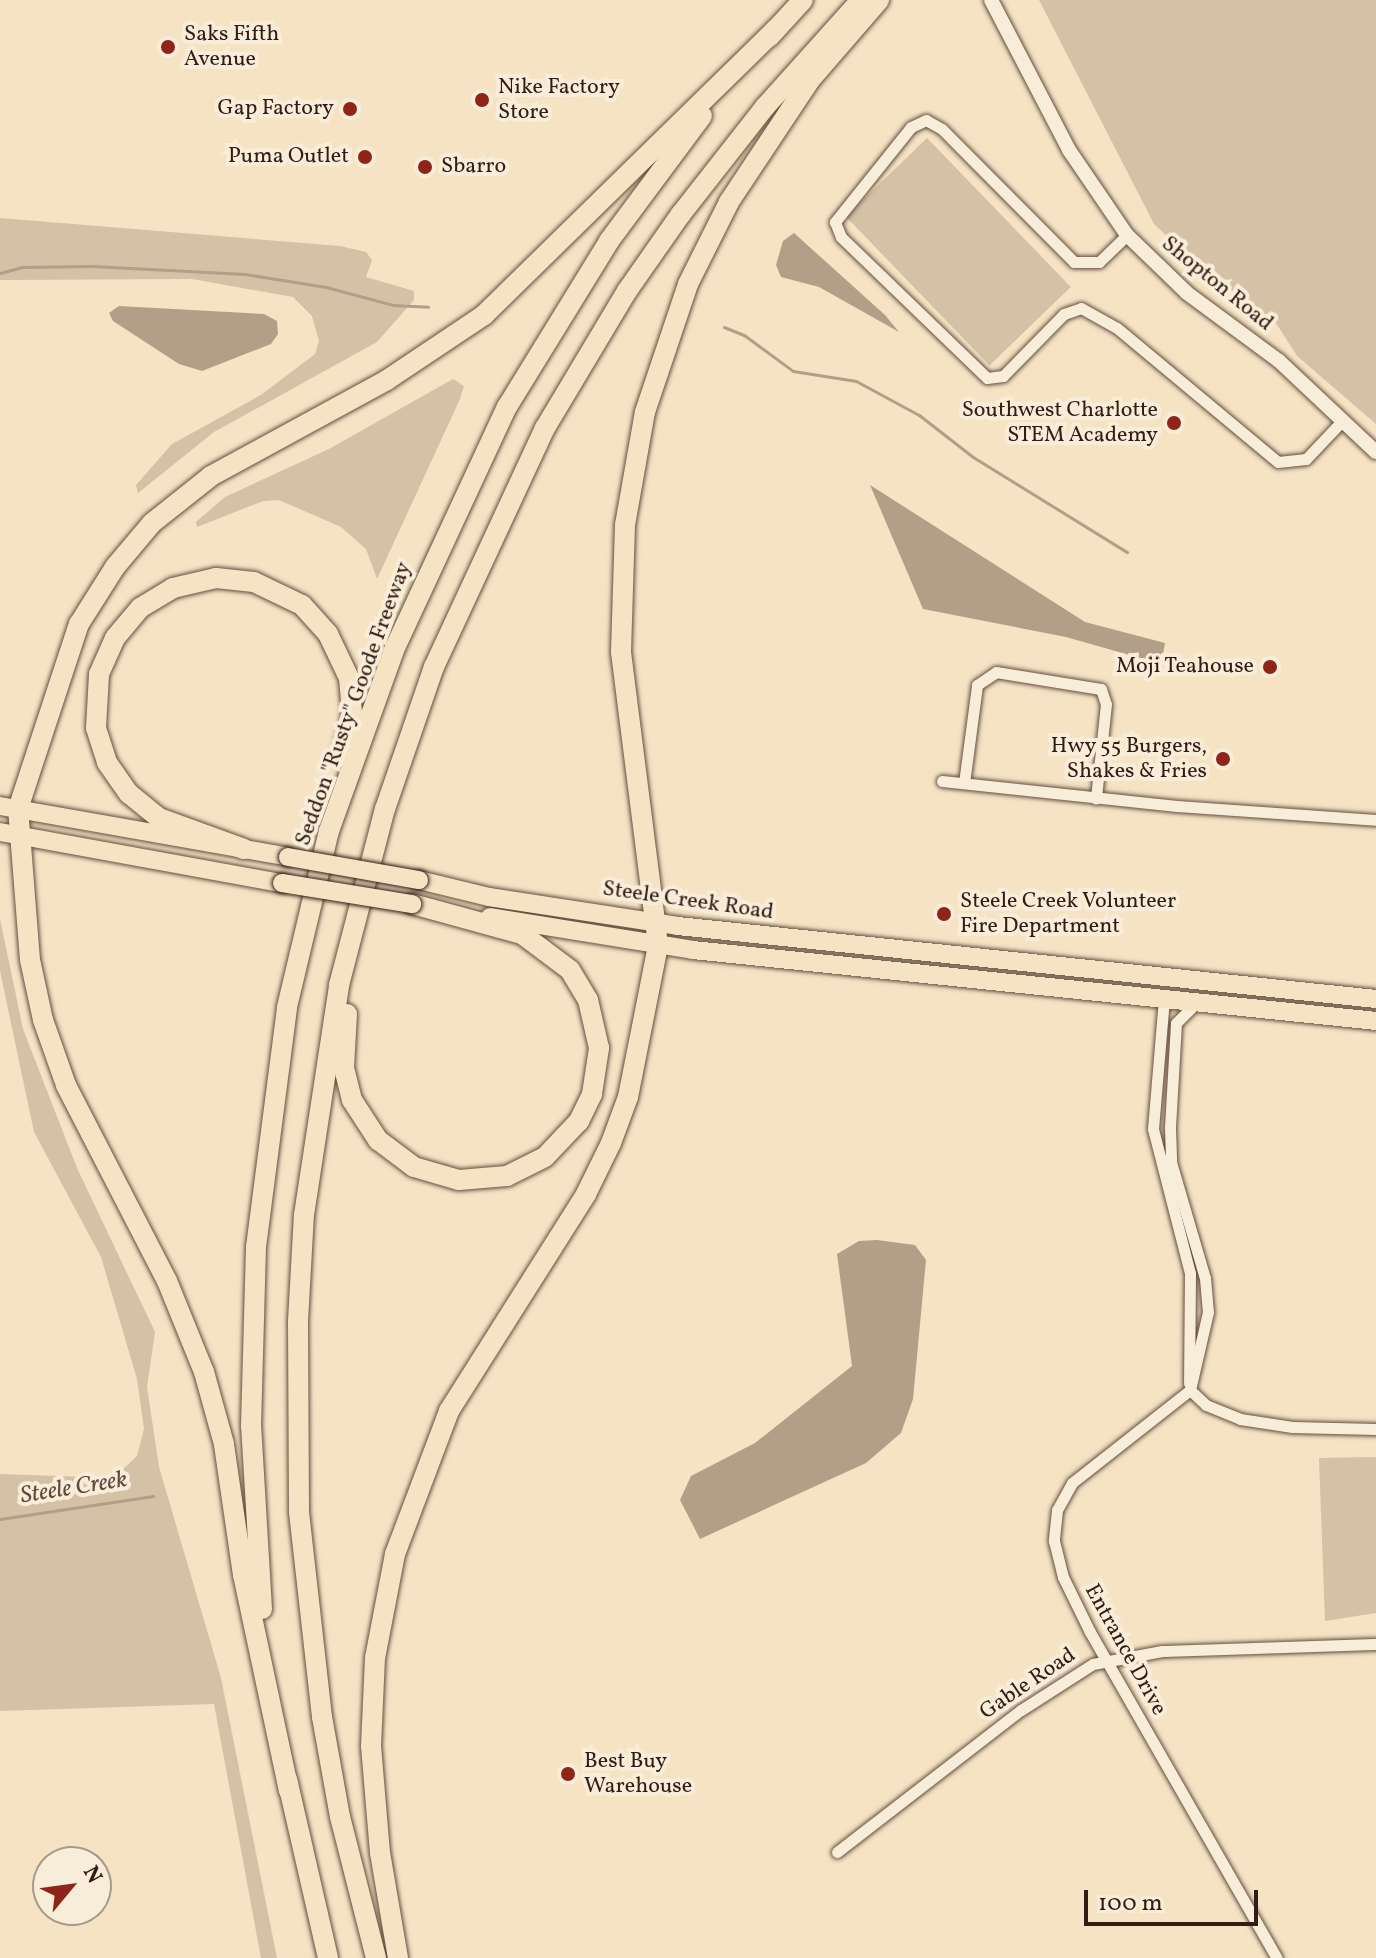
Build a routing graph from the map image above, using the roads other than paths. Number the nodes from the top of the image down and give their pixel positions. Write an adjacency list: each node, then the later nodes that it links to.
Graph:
1 (803, 0): 5 (highway, Seddon "Rusty" Goode Freeway)
2 (861, 0): 13 (highway)
3 (879, 0): 19 (highway)
4 (991, 0): 6 (street, Shopton Road)
5 (776, 29): 12 (highway); 15 (highway, Seddon "Rusty" Goode Freeway)
6 (1127, 235): 7 (street, Shopton Road); 7 (street)
7 (1343, 420): 8 (street, Shopton Road)
8 (1376, 452)
9 (942, 781): 10 (street)
10 (964, 783): 11 (street); 11 (street)
11 (1096, 798): 14 (street)
12 (9, 807): 16 (highway); 17 (main road, Steele Creek Road)
13 (385, 809): 18 (highway); 35 (highway)
14 (1376, 820)
15 (329, 831): 17 (highway); 32 (highway, Seddon "Rusty" Goode Freeway)
16 (9, 833): 18 (main road, Steele Creek Road, bridge); 32 (highway)
17 (244, 849): 19 (main road, Steele Creek Road, bridge)
18 (412, 904): 20 (main road, Steele Creek Road)
19 (655, 922): 20 (highway); 21 (main road, Steele Creek Road)
20 (658, 945): 22 (main road, Steele Creek Road); 36 (highway)
21 (1162, 974): 22 (main road); 23 (main road, Steele Creek Road)
22 (985, 979): 24 (main road, Steele Creek Road)
23 (1333, 994): 24 (main road); 25 (main road, Steele Creek Road)
24 (1164, 998): 26 (main road, Steele Creek Road); 28 (street)
25 (1376, 999)
26 (1199, 1002): 27 (main road, Steele Creek Road); 28 (street)
27 (1376, 1021)
28 (1190, 1390): 29 (street); 31 (street, Entrance Drive)
29 (1376, 1429)
30 (1376, 1644): 31 (street, Gable Road)
31 (1105, 1660): 33 (street, Gable Road); 37 (street, Entrance Drive)
32 (289, 1791): 34 (highway, Seddon "Rusty" Goode Freeway)
33 (837, 1852)
34 (328, 1958)
35 (376, 1958)
36 (398, 1958)
37 (1277, 1958)

